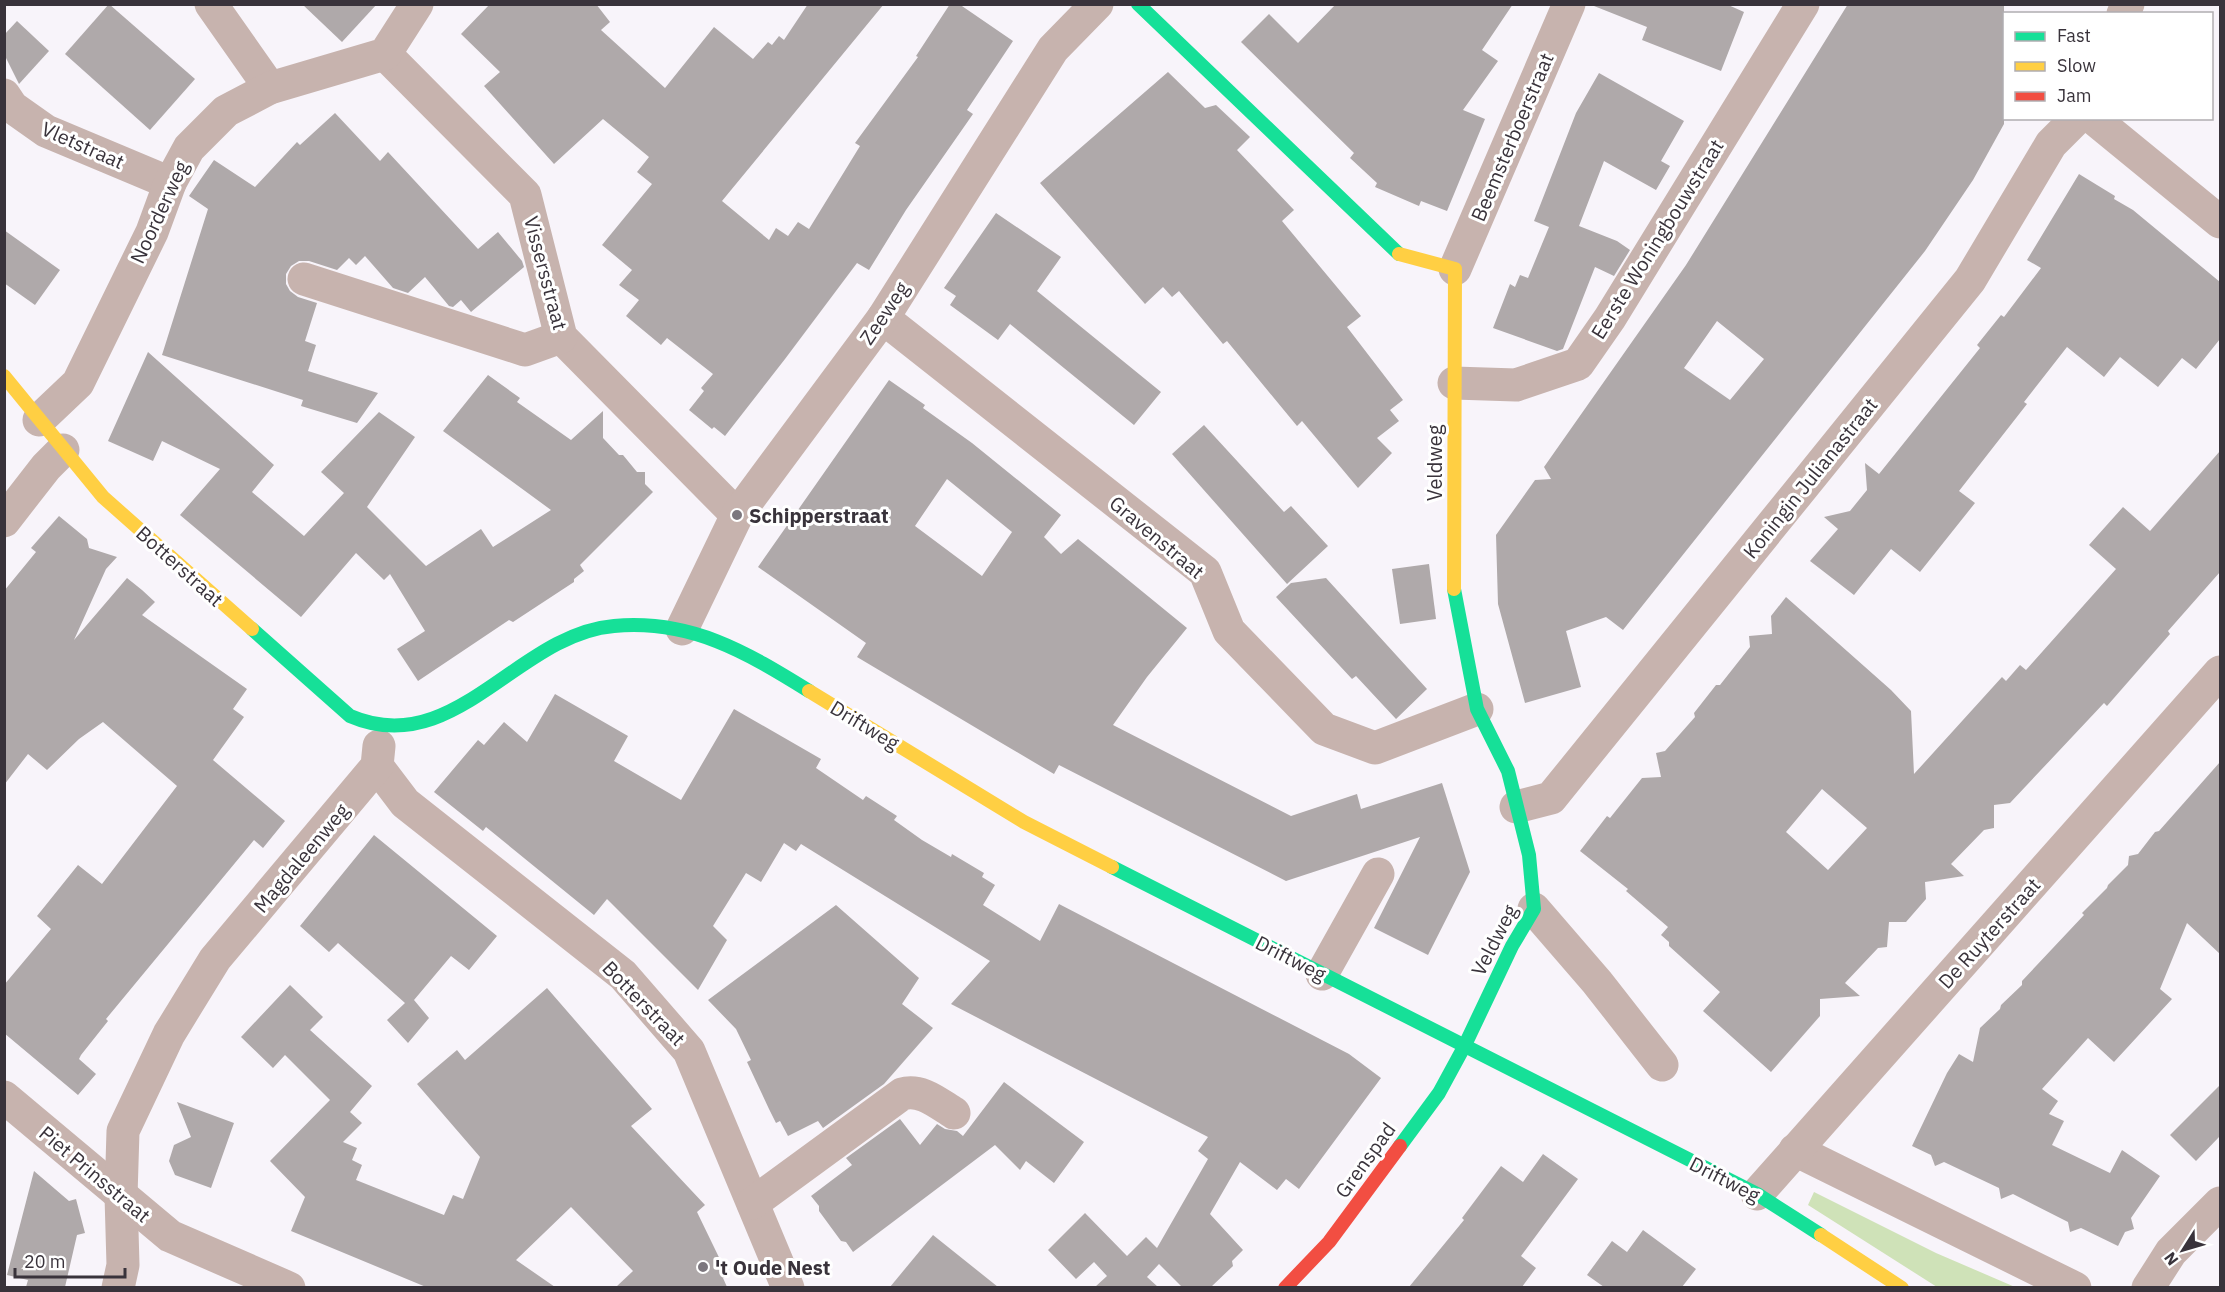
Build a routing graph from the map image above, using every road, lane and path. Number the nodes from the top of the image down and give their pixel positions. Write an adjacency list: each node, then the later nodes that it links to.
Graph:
1 (211, 4): 8 (street)
2 (417, 4): 7 (street)
3 (1097, 4): 16 (street, Zeeweg)
4 (1138, 4): 14 (street)
5 (1569, 4): 14 (street, Beemsterboerstraat)
6 (1803, 4): 19 (street, Eerste Woningbouwstraat)
7 (385, 54): 8 (street, Noorderweg); 17 (street, Vissersstraat)
8 (270, 88): 12 (street, Noorderweg)
9 (4, 95): 12 (street, Vletstraat)
10 (2075, 120): 29 (street, Koningin Julianastraat)
11 (2095, 120): 13 (street)
12 (170, 183): 20 (street, Noorderweg)
13 (2220, 222)
14 (1455, 269): 19 (street, Veldweg)
15 (304, 279): 17 (street)
16 (883, 318): 22 (street, Zeeweg); 26 (street, Gravenstraat)
17 (561, 337): 22 (street, Vissersstraat)
18 (4, 375): 20 (street, Botterstraat)
19 (1454, 383): 26 (street, Veldweg)
20 (39, 420): 21 (street, Botterstraat)
21 (63, 450): 23 (street); 27 (street, Botterstraat)
22 (737, 516): 24 (street, Zeeweg)
23 (4, 521)
24 (682, 628): 27 (street); 32 (street, Driftweg)
25 (2220, 672): 37 (street, De Ruyterstraat)
26 (1477, 709): 29 (street, Veldweg)
27 (381, 726): 28 (street)
28 (377, 766): 39 (street, Magdaleenweg); 40 (street, Botterstraat)
29 (1516, 807): 31 (street, Veldweg)
30 (1378, 874): 32 (street)
31 (1533, 909): 33 (street, Veldweg); 34 (street)
32 (1322, 974): 33 (street, Driftweg)
33 (1464, 1047): 38 (street, Driftweg); 46 (street, Grenspad)
34 (1662, 1065)
35 (4, 1097): 39 (street, Piet Prinsstraat)
36 (954, 1113): 40 (street)
37 (1795, 1150): 38 (street, De Ruyterstraat); 47 (street)
38 (1757, 1194): 42 (street, Driftweg)
39 (121, 1196): 43 (street, Magdaleenweg); 44 (street, Piet Prinsstraat)
40 (753, 1203): 45 (street, Botterstraat)
41 (2220, 1203): 48 (street)
42 (1881, 1282)
43 (118, 1287)
44 (289, 1287)
45 (788, 1287)
46 (1285, 1287)
47 (2075, 1287)
48 (2148, 1287)

